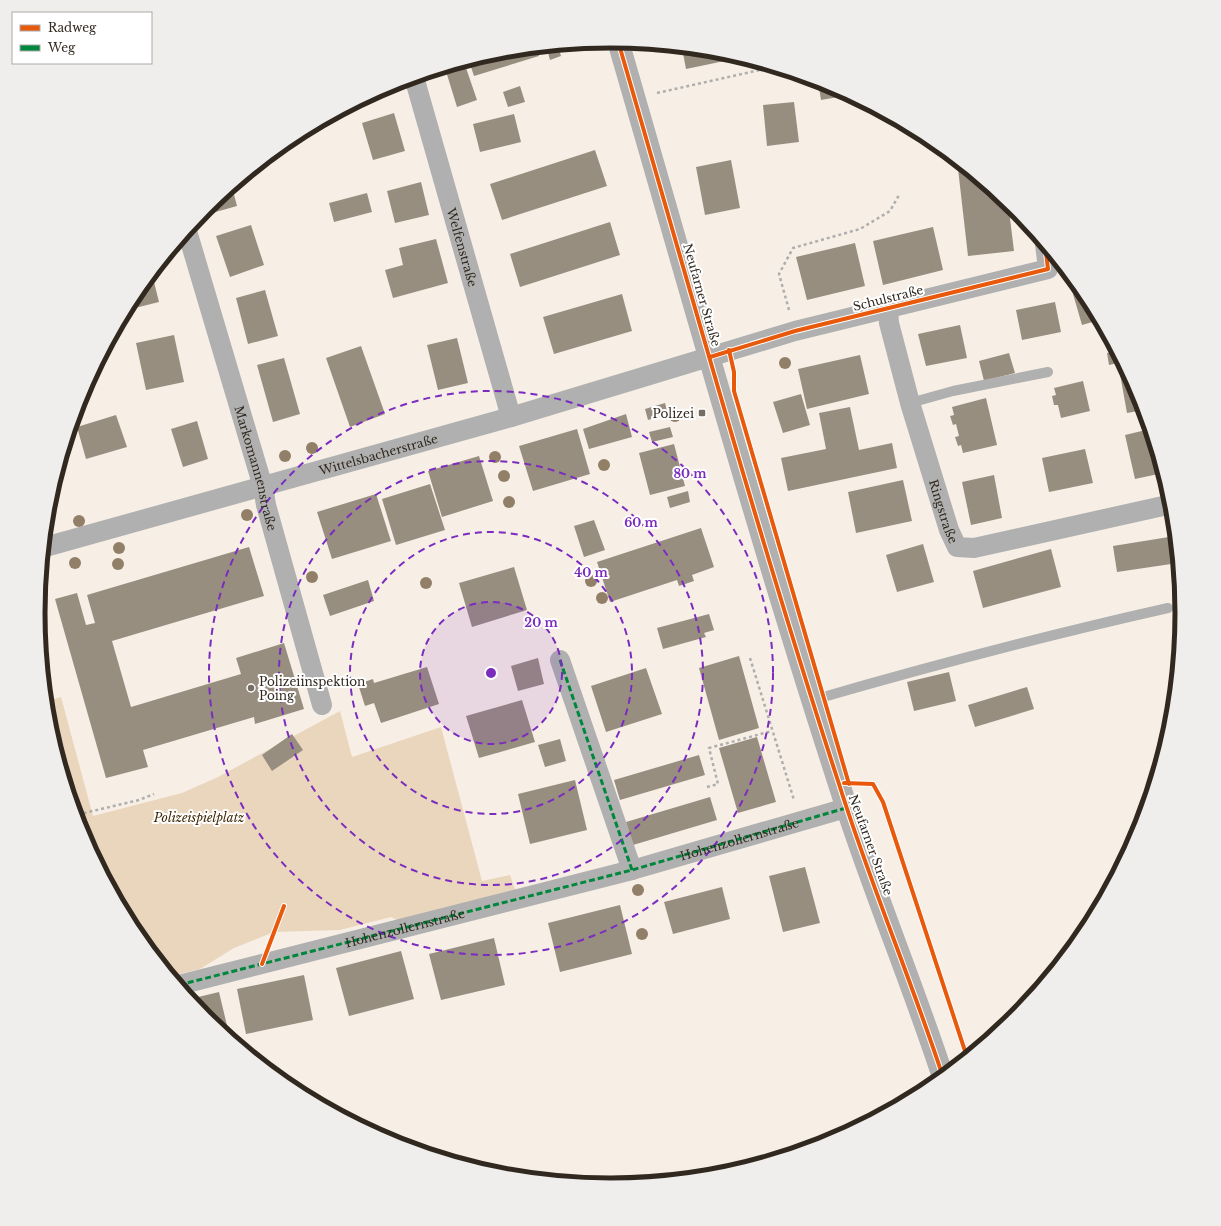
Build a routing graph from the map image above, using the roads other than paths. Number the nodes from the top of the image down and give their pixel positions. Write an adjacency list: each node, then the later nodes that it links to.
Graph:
1 (620, 48): 6 (street, Neufarner Straße)
2 (416, 83): 9 (street, Welfenstraße)
3 (189, 236): 10 (street, Markomannenstraße)
4 (1056, 268): 5 (street, Schulstraße)
5 (888, 308): 6 (street, Schulstraße); 8 (street, Ringstraße)
6 (710, 357): 9 (street, Wittelsbacherstraße); 15 (street, Neufarner Straße)
7 (1048, 372): 8 (lane)
8 (910, 404): 11 (street, Ringstraße)
9 (511, 417): 10 (street, Wittelsbacherstraße)
10 (263, 487): 12 (street, Wittelsbacherstraße); 16 (street, Markomannenstraße)
11 (1165, 505)
12 (49, 546)
13 (1168, 608): 15 (lane)
14 (560, 660): 18 (street)
15 (813, 700): 17 (street, Neufarner Straße)
16 (322, 705)
17 (846, 808): 18 (street, Hohenzollernstraße); 20 (street, Neufarner Straße)
18 (632, 870): 19 (street, Hohenzollernstraße)
19 (183, 984)
20 (941, 1072)

